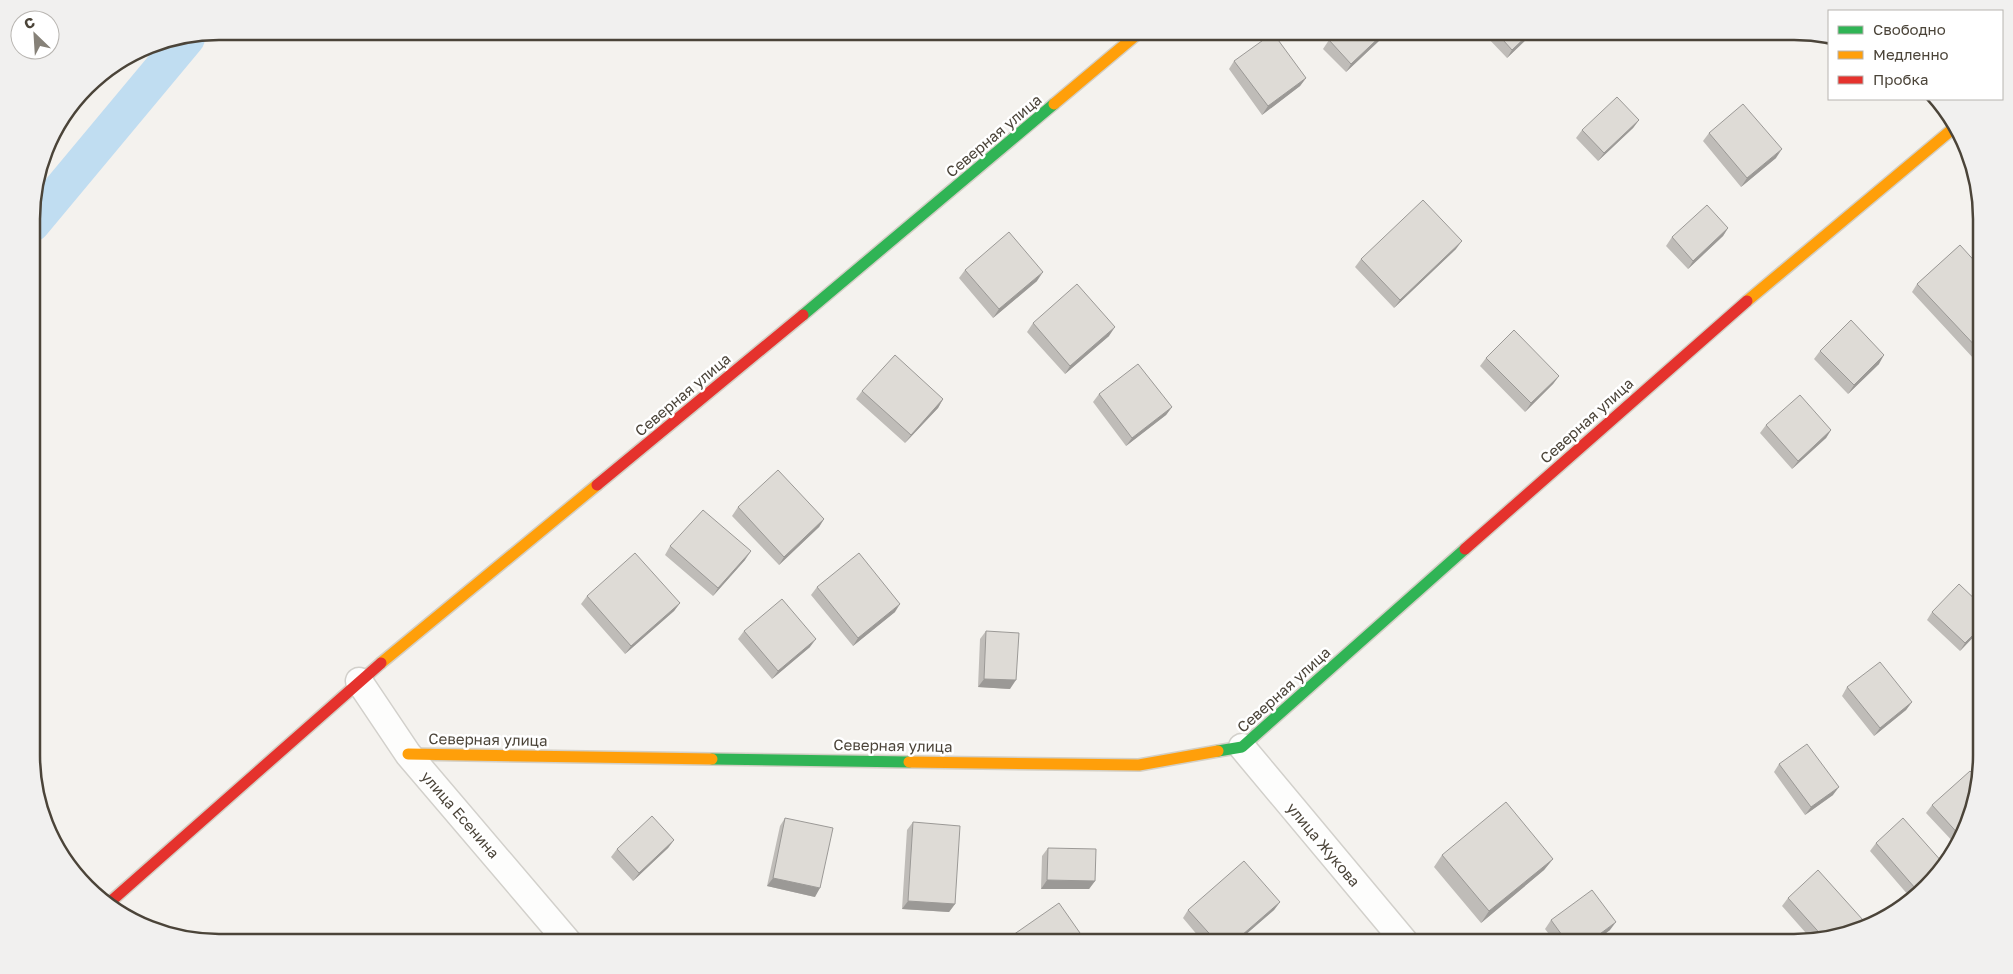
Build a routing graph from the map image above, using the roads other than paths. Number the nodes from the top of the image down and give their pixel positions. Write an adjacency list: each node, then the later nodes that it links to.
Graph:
1 (1131, 40): 3 (street, Северная улица)
2 (1950, 131): 4 (street, Северная улица)
3 (359, 681): 5 (street, улица Есенина); 6 (street, Северная улица)
4 (1242, 747): 5 (street, Северная улица); 8 (street, улица Жукова)
5 (408, 754): 7 (street, улица Есенина)
6 (113, 899)
7 (561, 934)
8 (1398, 934)

